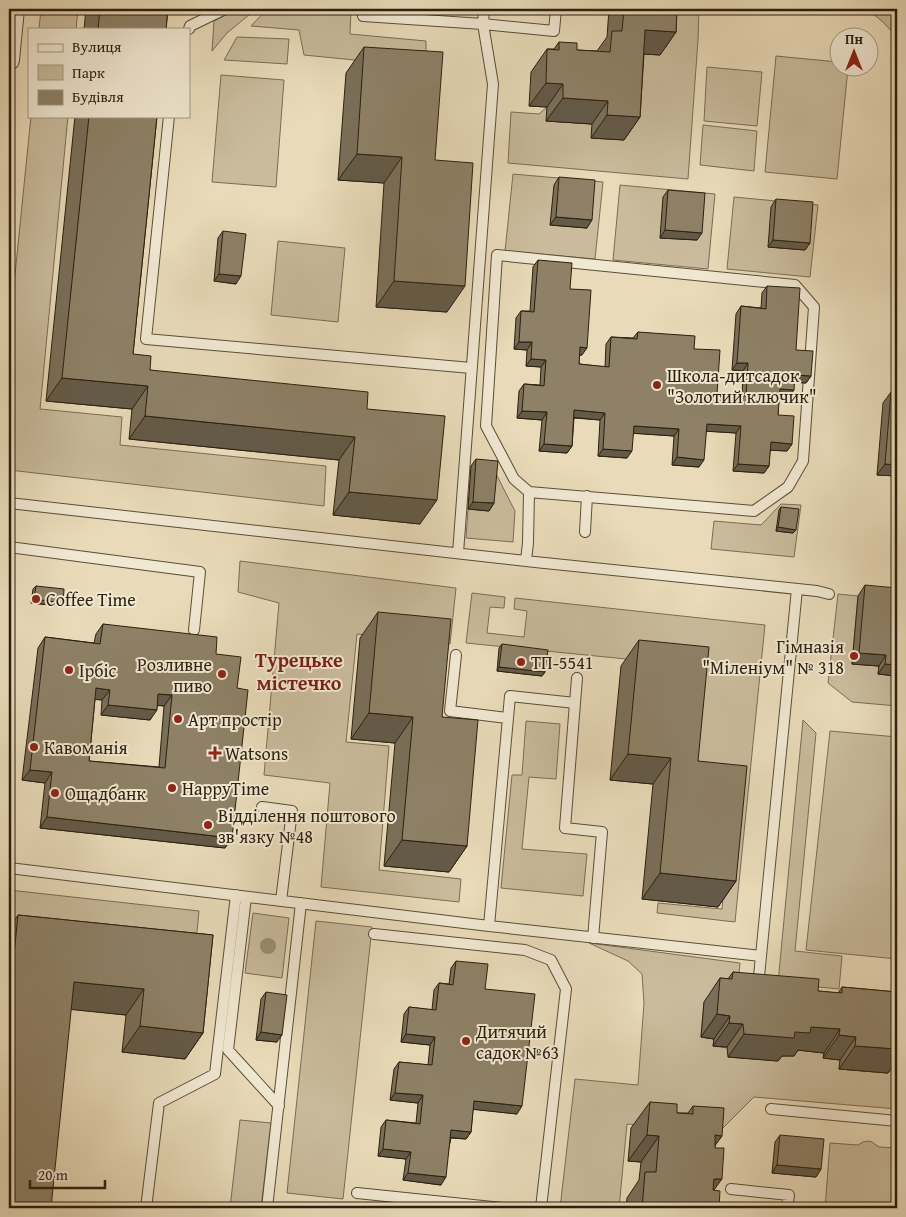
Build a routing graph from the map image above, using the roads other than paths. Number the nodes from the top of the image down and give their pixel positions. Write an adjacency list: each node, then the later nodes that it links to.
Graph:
1 (14, 9): 8 (street)
2 (225, 9): 7 (lane)
3 (484, 9): 6 (lane)
4 (556, 9): 6 (lane)
5 (363, 16): 6 (lane)
6 (483, 24): 10 (lane)
7 (189, 28)
8 (9, 60)
9 (169, 118): 10 (lane)
10 (471, 368): 16 (lane)
11 (529, 492): 12 (lane); 12 (lane); 17 (lane)
12 (586, 496): 14 (lane)
13 (9, 503): 16 (lane)
14 (585, 532)
15 (9, 547): 20 (lane)
16 (458, 553): 17 (lane)
17 (526, 560): 18 (lane)
18 (797, 589): 19 (lane); 33 (lane)
19 (829, 594)
20 (194, 630)
21 (456, 655): 24 (lane)
22 (577, 678): 23 (lane)
23 (575, 703): 24 (lane); 32 (lane)
24 (508, 718): 30 (lane)
25 (262, 807): 28 (lane)
26 (9, 868): 27 (lane)
27 (241, 896): 28 (lane); 35 (lane); 40 (lane)
28 (282, 901): 29 (lane)
29 (302, 903): 30 (lane); 35 (lane)
30 (489, 926): 32 (lane)
31 (374, 934): 43 (lane)
32 (593, 938): 33 (lane)
33 (761, 956): 34 (lane)
34 (766, 989)
35 (279, 1106): 41 (lane)
36 (771, 1109): 37 (lane)
37 (897, 1121)
38 (731, 1189): 44 (lane)
39 (357, 1193): 42 (lane)
40 (146, 1208)
41 (267, 1208)
42 (502, 1208)
43 (541, 1208)
44 (787, 1208)

